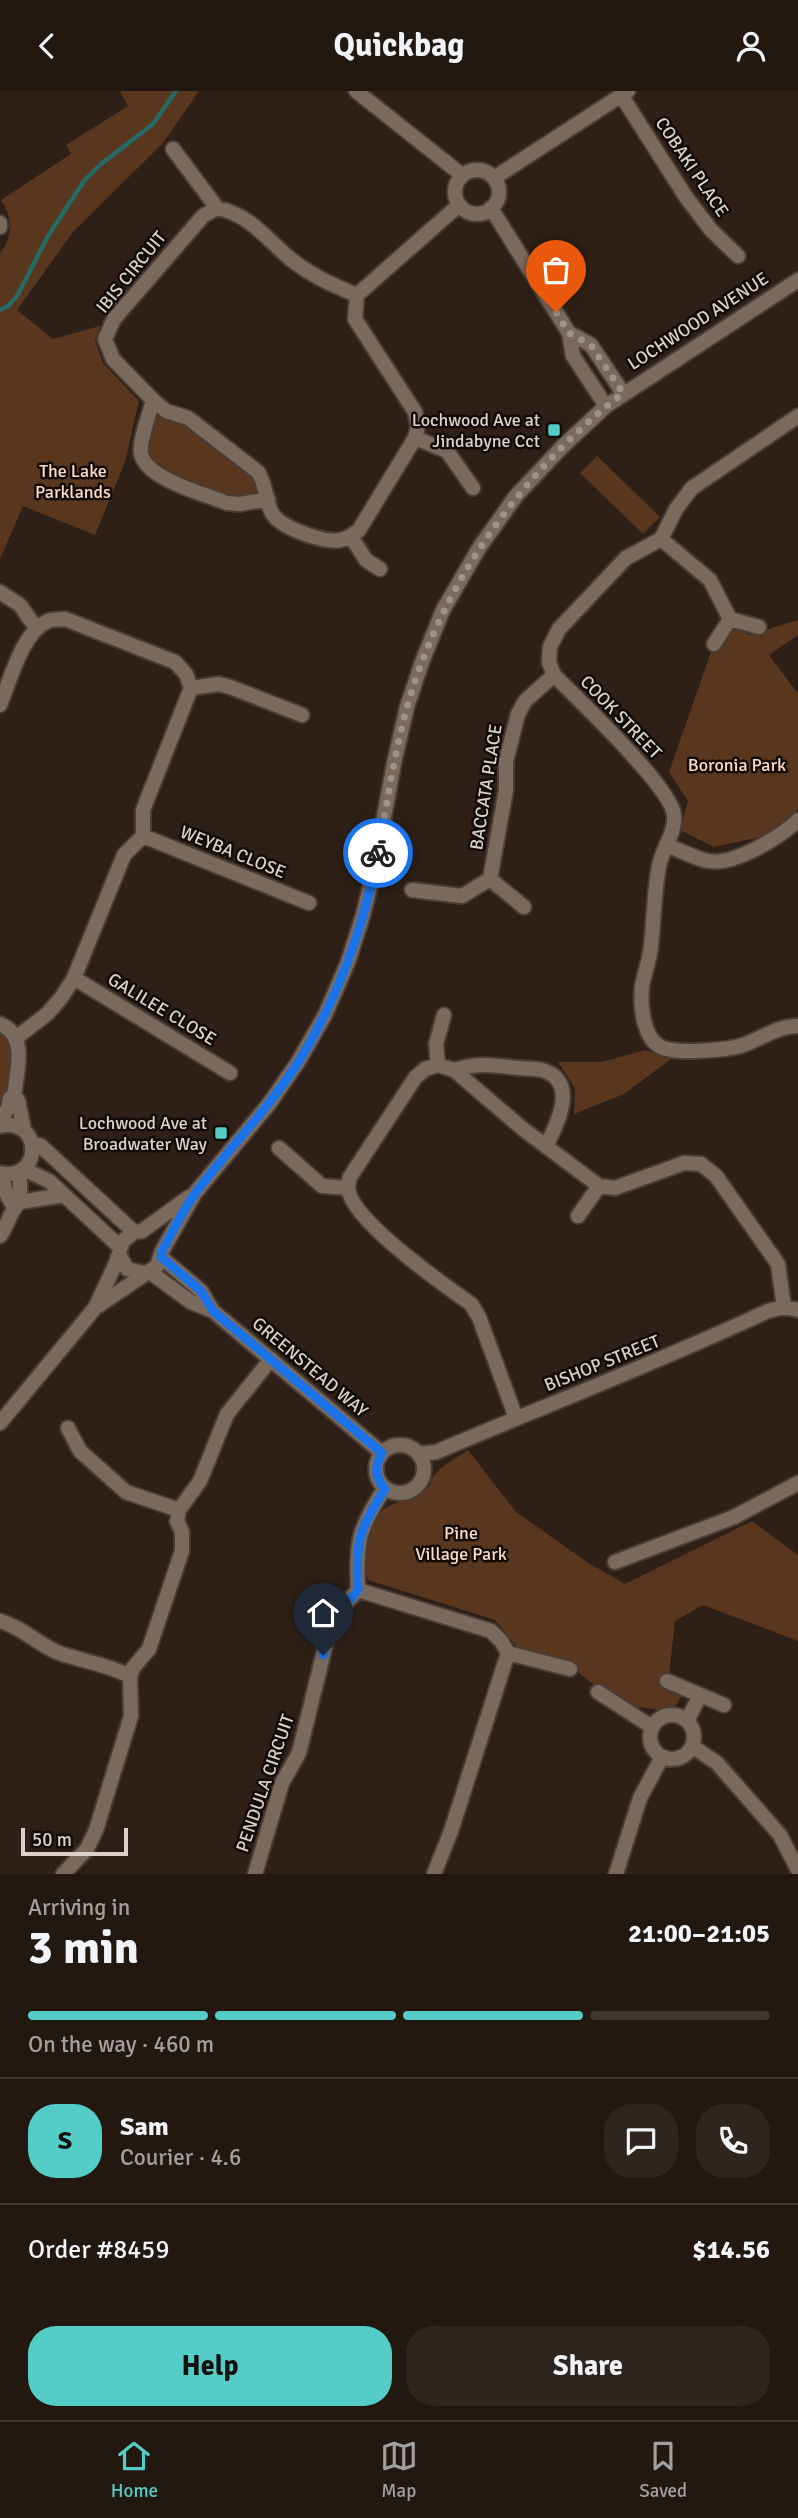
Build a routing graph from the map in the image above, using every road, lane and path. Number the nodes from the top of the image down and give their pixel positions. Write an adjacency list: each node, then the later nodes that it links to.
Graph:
1 (356, 91): 4 (street)
2 (624, 93): 5 (street); 9 (street, COBAKI PLACE)
3 (173, 149): 7 (street)
4 (462, 175): 5 (street); 6 (street)
5 (494, 178): 8 (street)
6 (459, 205): 8 (street); 11 (street)
7 (217, 208): 11 (street); 14 (street, IBIS CIRCUIT)
8 (491, 208): 12 (street)
9 (738, 256)
10 (798, 280): 13 (street, LOCHWOOD AVENUE)
11 (357, 295): 17 (street)
12 (569, 333): 13 (street); 15 (street)
13 (623, 393): 15 (street, LOCHWOOD AVENUE)
14 (153, 400): 19 (street, IBIS CIRCUIT); 19 (street)
15 (606, 406): 56 (street, LOCHWOOD AVENUE)
16 (798, 416): 21 (street)
17 (415, 437): 18 (street); 20 (street)
18 (473, 488)
19 (268, 499): 20 (street, IBIS CIRCUIT)
20 (351, 537): 22 (street)
21 (661, 539): 24 (street); 28 (street, COOK STREET)
22 (380, 569)
23 (0, 592): 26 (street)
24 (730, 619): 25 (street); 27 (street)
25 (759, 627)
26 (36, 628): 29 (street); 30 (street)
27 (714, 644)
28 (554, 675): 34 (street, COOK STREET); 35 (street, BACCATA PLACE)
29 (191, 688): 31 (street); 33 (street)
30 (0, 705)
31 (302, 715)
32 (798, 820): 34 (street)
33 (143, 836): 37 (street, WEYBA CLOSE); 39 (street)
34 (666, 845): 42 (street, COOK STREET)
35 (490, 879): 36 (street); 38 (street)
36 (412, 890)
37 (309, 903)
38 (524, 907)
39 (74, 978): 43 (street); 46 (street, GALILEE CLOSE)
40 (443, 1015): 44 (street)
41 (0, 1024): 43 (street)
42 (798, 1026)
43 (16, 1038): 47 (street)
44 (438, 1065): 45 (street); 55 (street)
45 (454, 1070): 50 (street); 50 (street)
46 (230, 1073)
47 (14, 1095): 48 (street); 49 (street)
48 (0, 1124): 49 (street)
49 (28, 1137): 52 (street); 60 (street)
50 (546, 1146): 54 (street)
51 (279, 1148): 55 (street)
52 (21, 1170): 53 (street); 57 (street); 58 (street)
53 (0, 1174): 58 (street)
54 (599, 1186): 59 (street); 66 (street)
55 (348, 1188): 69 (street)
56 (195, 1193): 60 (street, LOCHWOOD AVENUE); 63 (street, LOCHWOOD AVENUE)
57 (64, 1195): 58 (street); 62 (street)
58 (17, 1204): 61 (street)
59 (578, 1216)
60 (138, 1232): 62 (street, LOCHWOOD AVENUE); 63 (street)
61 (0, 1236)
62 (120, 1251): 64 (street); 65 (street, LOCHWOOD AVENUE)
63 (161, 1254): 64 (street, LOCHWOOD AVENUE); 67 (street, GREENSTEAD WAY)
64 (147, 1272): 65 (street, LOCHWOOD AVENUE); 67 (street, GREENSTEAD WAY)
65 (95, 1308): 70 (street, LOCHWOOD AVENUE)
66 (791, 1309): 69 (street, BISHOP STREET)
67 (213, 1311): 68 (street, GREENSTEAD WAY)
68 (271, 1359): 72 (street, GREENSTEAD WAY); 76 (street)
69 (516, 1418): 73 (street, BISHOP STREET)
70 (0, 1423)
71 (68, 1428): 76 (street)
72 (382, 1453): 73 (street); 75 (street)
73 (419, 1454): 75 (street)
74 (798, 1483): 77 (street)
75 (385, 1489): 78 (street)
76 (179, 1510): 82 (street)
77 (615, 1562)
78 (358, 1590): 80 (street); 93 (street, PENDULA CIRCUIT)
79 (0, 1621): 82 (street)
80 (508, 1653): 81 (street); 94 (street)
81 (570, 1669)
82 (130, 1676): 92 (street)
83 (667, 1681): 85 (street)
84 (598, 1692): 88 (street)
85 (700, 1695): 86 (street); 87 (street)
86 (723, 1705)
87 (687, 1721): 88 (street); 89 (street)
88 (652, 1727): 90 (street)
89 (692, 1746): 90 (street); 91 (street)
90 (662, 1757): 95 (street)
91 (798, 1870)
92 (63, 1874)
93 (255, 1874)
94 (434, 1874)
95 (616, 1874)

